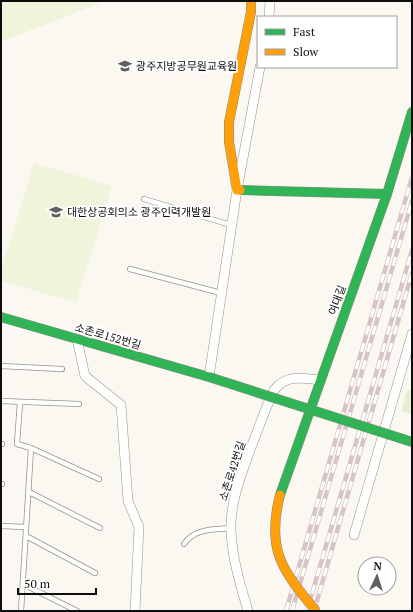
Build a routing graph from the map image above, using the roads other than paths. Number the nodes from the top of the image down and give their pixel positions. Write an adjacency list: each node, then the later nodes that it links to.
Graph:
1 (251, 1): 6 (street)
2 (270, 1): 3 (street)
3 (269, 16)
4 (260, 68): 6 (street)
5 (412, 112): 7 (street, 여대길)
6 (237, 190): 7 (street); 9 (street)
7 (387, 194): 18 (street, 여대길)
8 (144, 199): 9 (lane)
9 (232, 225): 11 (street)
10 (130, 269): 11 (lane)
11 (221, 293): 17 (street)
12 (1, 317): 14 (street, 소촌로152번길)
13 (412, 334): 30 (street)
14 (77, 339): 17 (street, 소촌로152번길); 37 (street)
15 (1, 366): 16 (lane)
16 (62, 369)
17 (209, 377): 22 (street, 소촌로152번길, bridge)
18 (320, 380): 29 (street, 소촌로42번길); 39 (street, 여대길, bridge)
19 (1, 401): 20 (lane)
20 (20, 402): 21 (lane); 23 (lane)
21 (79, 404)
22 (412, 442)
23 (31, 448): 24 (lane); 25 (lane)
24 (100, 479)
25 (29, 492): 27 (lane); 28 (lane)
26 (1, 526): 27 (lane)
27 (26, 527): 31 (lane)
28 (100, 528)
29 (231, 528): 32 (lane); 38 (street, 소촌로42번길)
30 (354, 535)
31 (26, 536): 33 (lane); 34 (lane)
32 (184, 544)
33 (95, 573)
34 (23, 584): 35 (lane); 36 (lane)
35 (21, 611)
36 (77, 611)
37 (135, 611)
38 (248, 611)
39 (316, 611)

